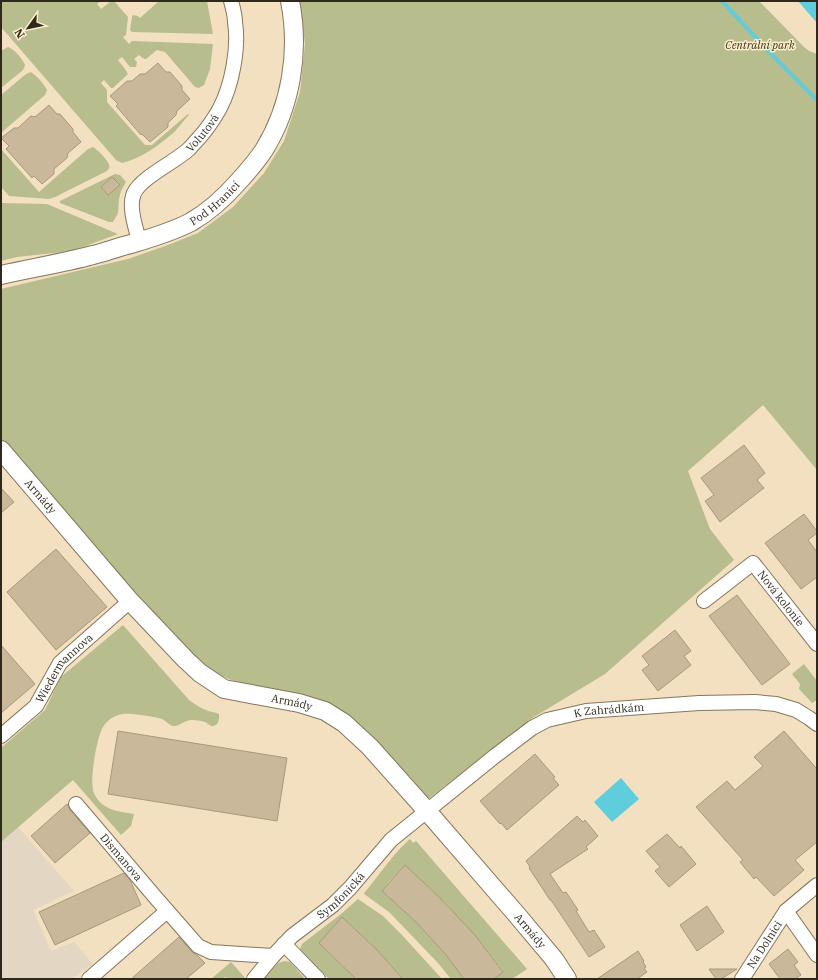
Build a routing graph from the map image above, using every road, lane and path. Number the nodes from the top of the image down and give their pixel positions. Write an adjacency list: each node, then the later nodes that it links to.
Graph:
1 (231, 1): 3 (street, Volutová)
2 (290, 1): 3 (street, Pod Hranicí)
3 (139, 242): 4 (street, Pod Hranicí)
4 (1, 275)
5 (1, 450): 6 (street, Armády)
6 (130, 601): 10 (street, Wiedermannova); 12 (street, Armády)
7 (704, 601): 8 (street, Nová kolonie)
8 (817, 644)
9 (817, 724): 12 (street, K Zahrádkám)
10 (1, 736)
11 (76, 804): 14 (street, Dismanova)
12 (427, 811): 16 (street, Symfonická); 22 (street, Armády)
13 (817, 885): 15 (street, Na Dolnici)
14 (167, 911): 18 (street, Dismanova); 19 (street)
15 (786, 911): 17 (street, Na Dolnici); 23 (street, Na Dolnici)
16 (284, 944): 18 (street, Symfonická); 21 (street)
17 (817, 955)
18 (273, 956): 20 (street, Symfonická)
19 (89, 979)
20 (254, 979)
21 (318, 979)
22 (567, 979)
23 (742, 979)

